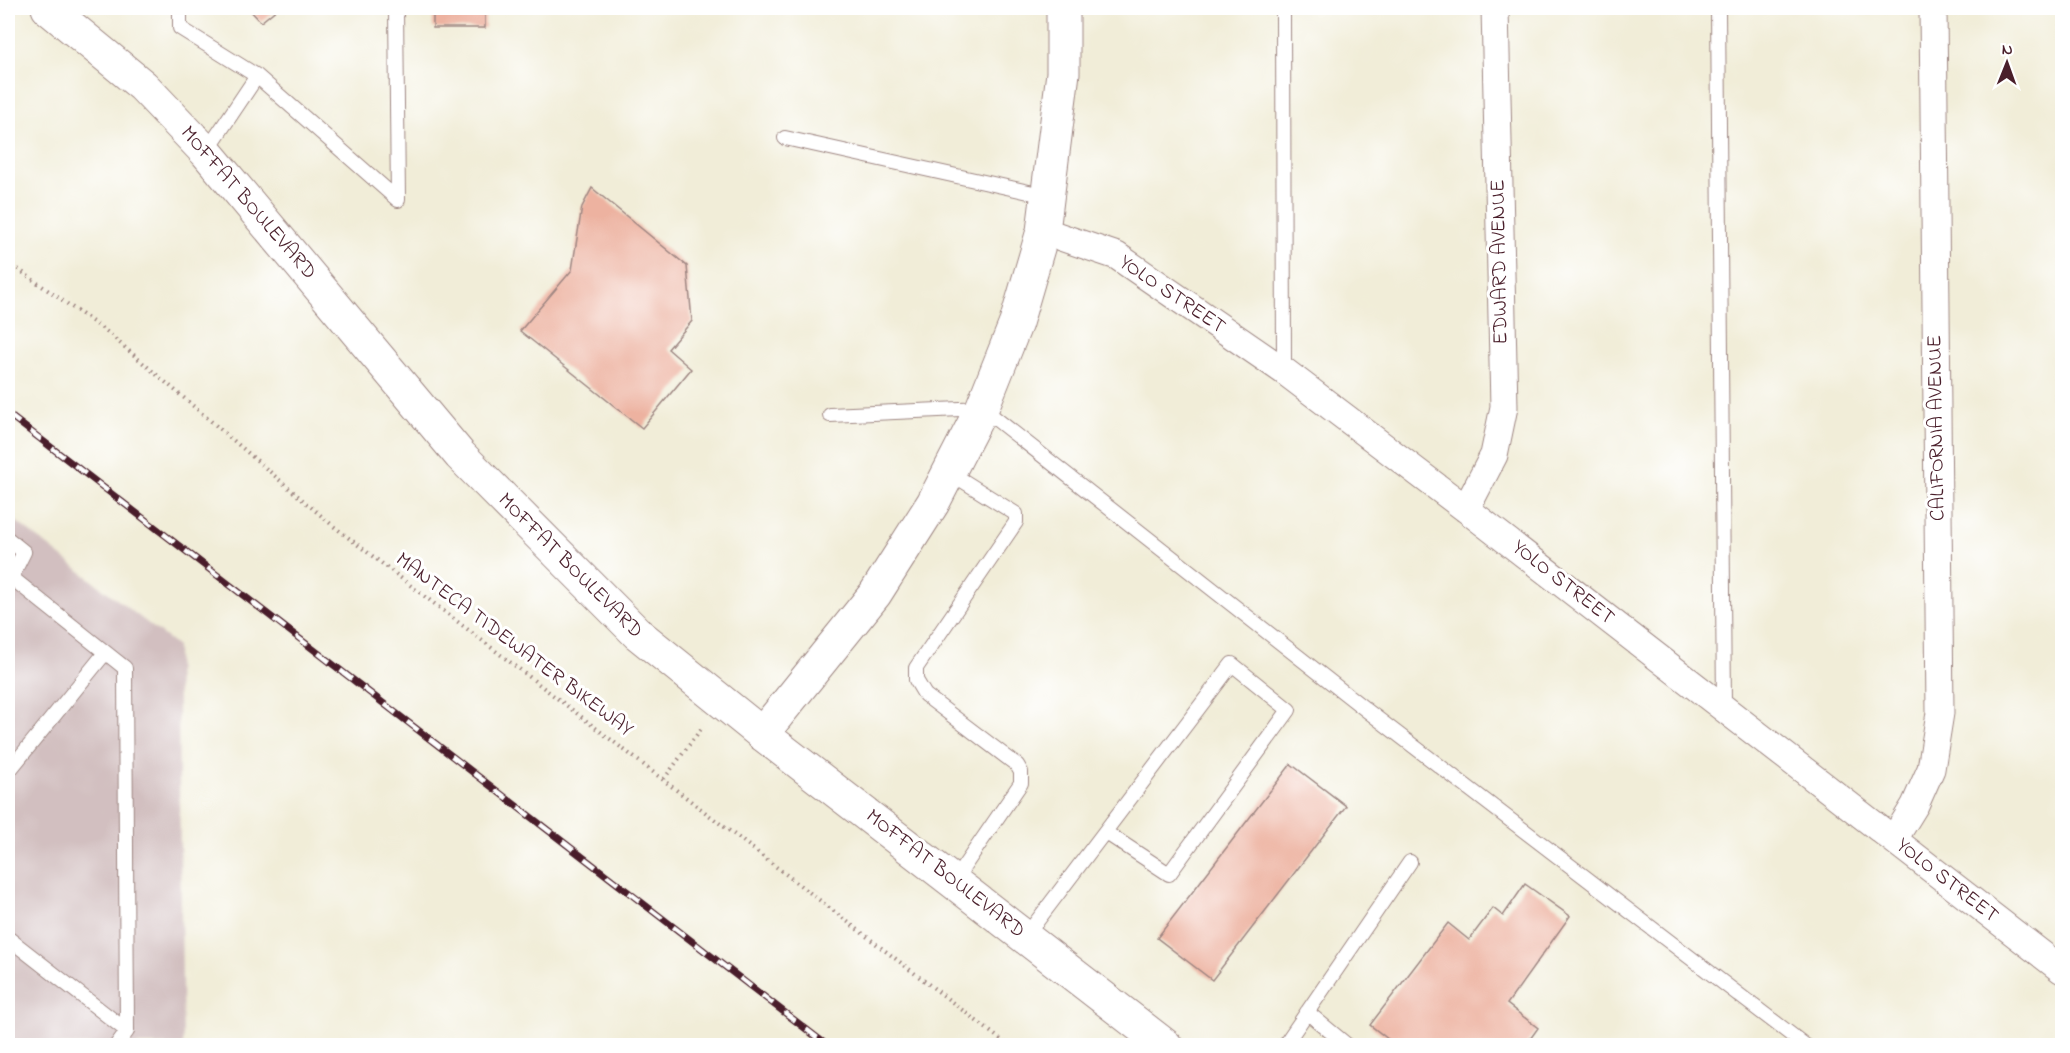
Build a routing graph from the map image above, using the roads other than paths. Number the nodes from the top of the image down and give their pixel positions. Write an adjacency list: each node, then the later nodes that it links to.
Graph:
1 (48, 8): 11 (main road, MOFFAT BOULEVARD)
2 (180, 8): 9 (lane)
3 (396, 8): 9 (lane)
4 (1063, 8): 12 (main road)
5 (1283, 8): 14 (lane)
6 (1495, 8): 18 (street, EDWARD AVENUE)
7 (1718, 8): 22 (lane)
8 (1933, 8): 26 (street, CALIFORNIA AVENUE)
9 (257, 76): 11 (lane)
10 (785, 138): 12 (lane)
11 (206, 152): 23 (main road, MOFFAT BOULEVARD)
12 (1047, 196): 13 (main road)
13 (1043, 231): 14 (street, YOLO STREET); 15 (main road)
14 (1284, 371): 18 (street, YOLO STREET)
15 (982, 408): 16 (lane); 17 (main road); 38 (lane)
16 (830, 415)
17 (949, 472): 23 (main road); 28 (lane)
18 (1466, 508): 22 (street, YOLO STREET)
19 (8, 539): 20 (lane)
20 (10, 581): 21 (lane)
21 (105, 653): 24 (lane); 33 (lane)
22 (1724, 708): 26 (street, YOLO STREET)
23 (762, 734): 28 (main road, MOFFAT BOULEVARD)
24 (8, 772)
25 (1105, 832): 25 (lane); 29 (lane)
26 (1894, 839): 31 (street, YOLO STREET)
27 (1410, 862): 32 (lane)
28 (954, 881): 29 (main road, MOFFAT BOULEVARD)
29 (1025, 937): 35 (main road, MOFFAT BOULEVARD)
30 (8, 938): 33 (lane)
31 (2062, 970)
32 (1307, 1012): 36 (lane); 37 (lane)
33 (127, 1031): 34 (lane)
34 (116, 1046)
35 (1166, 1046)
36 (1284, 1046)
37 (1348, 1046)
38 (1806, 1046)

